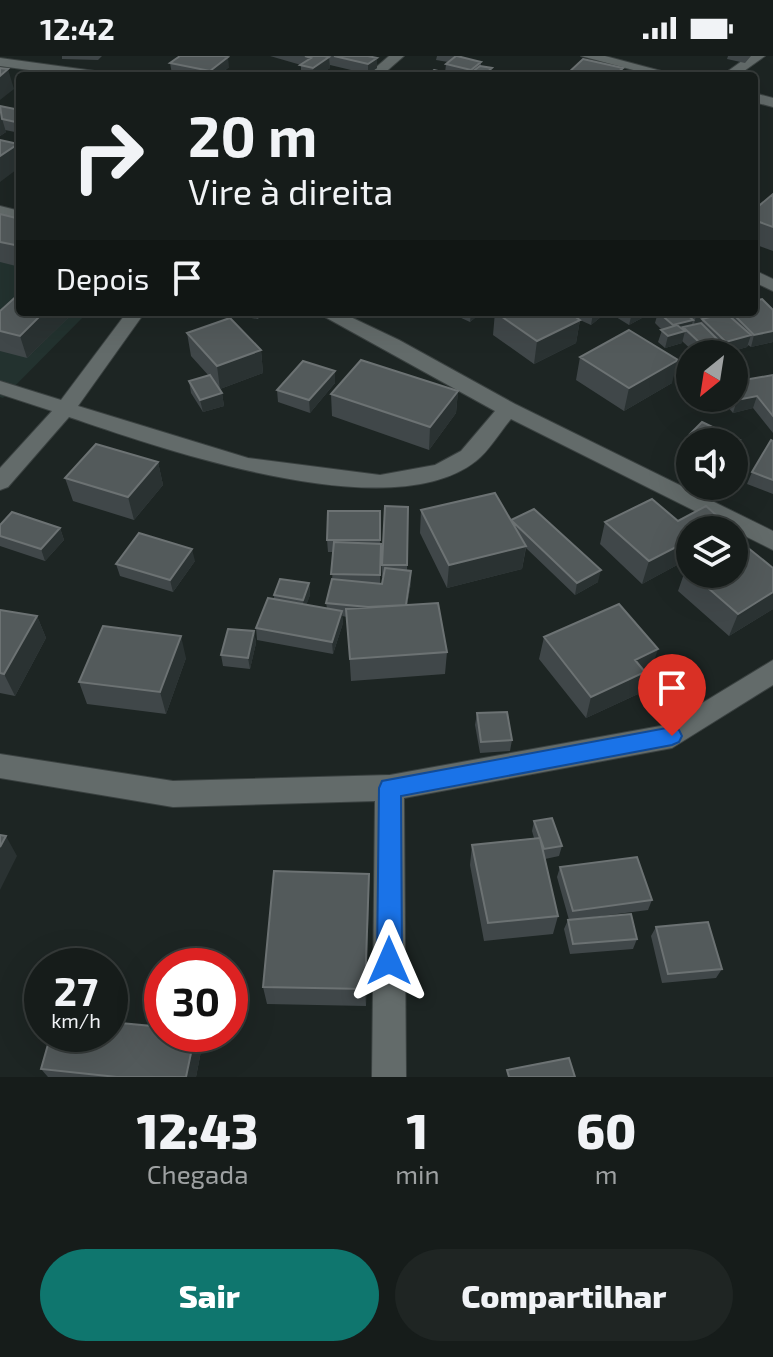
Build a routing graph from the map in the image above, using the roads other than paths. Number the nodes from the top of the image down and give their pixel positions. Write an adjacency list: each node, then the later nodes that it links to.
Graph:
1 (397, 56): 6 (street)
2 (588, 56): 7 (street)
3 (758, 56): 8 (street)
4 (0, 62): 5 (street)
5 (73, 72)
6 (378, 72)
7 (656, 72)
8 (734, 72)
9 (133, 316): 12 (street)
10 (333, 316): 13 (street)
11 (0, 387): 12 (street)
12 (66, 408): 13 (street); 14 (street)
13 (508, 409): 15 (street)
14 (0, 482)
15 (773, 541)
16 (773, 671): 18 (street)
17 (0, 766): 18 (street)
18 (390, 788): 19 (street)
19 (389, 1077)

